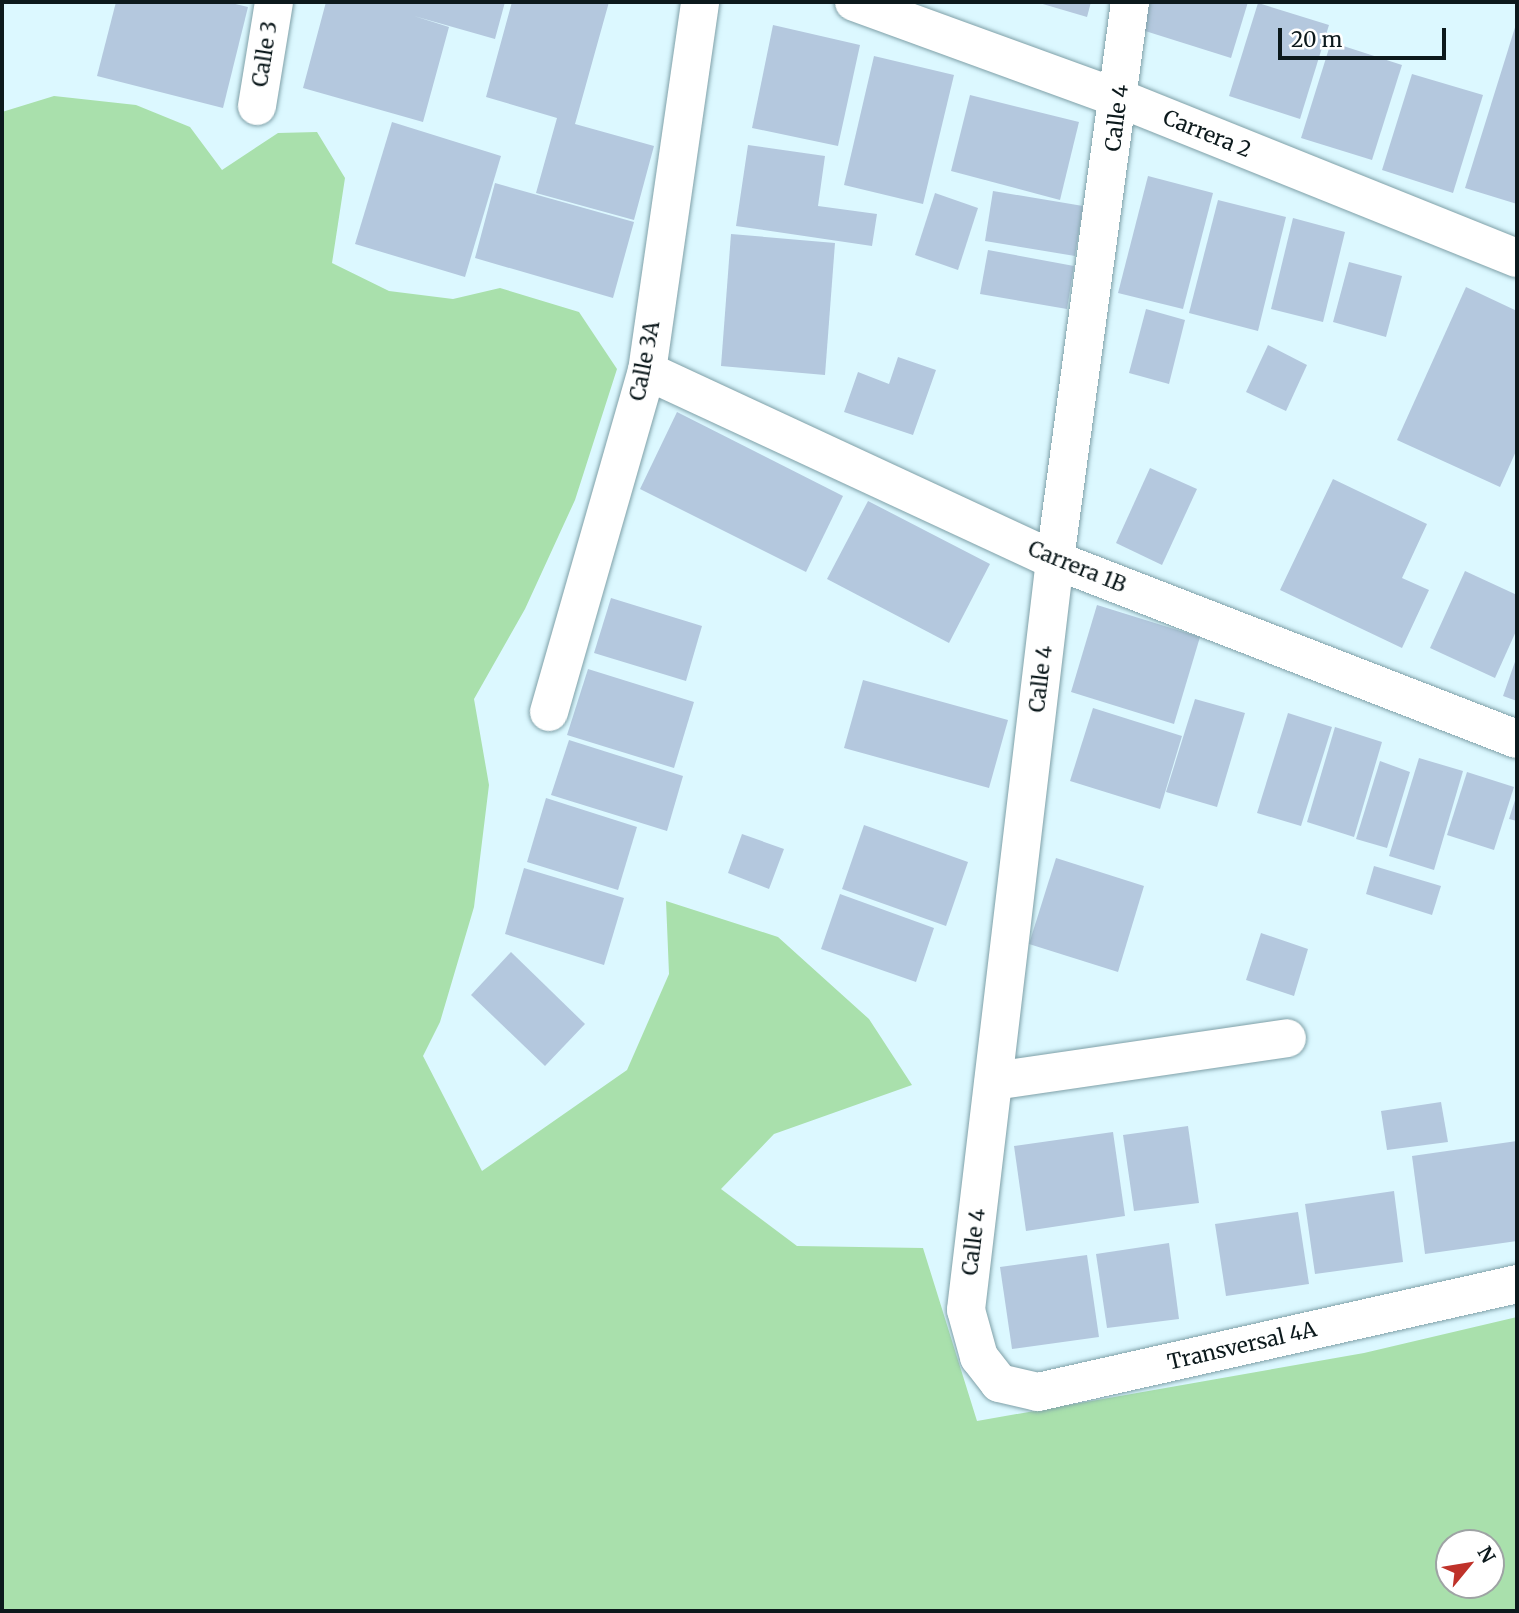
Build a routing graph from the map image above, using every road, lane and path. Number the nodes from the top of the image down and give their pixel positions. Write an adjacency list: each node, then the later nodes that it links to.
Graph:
1 (274, 2): 6 (street, Calle 3)
2 (701, 2): 8 (street, Calle 3A)
3 (854, 2): 5 (street, Carrera 2)
4 (1130, 2): 5 (street, Calle 4)
5 (1121, 99): 7 (street, Carrera 2); 9 (street, Calle 4)
6 (257, 106)
7 (1517, 258)
8 (647, 371): 9 (street, Carrera 1B); 10 (street, Calle 3A)
9 (1055, 560): 11 (street, Carrera 1B); 13 (street, Calle 4)
10 (550, 712)
11 (1517, 739)
12 (1287, 1038): 13 (street)
13 (994, 1081): 15 (street, Calle 4)
14 (1517, 1284): 15 (street, Transversal 4A)
15 (979, 1357)

